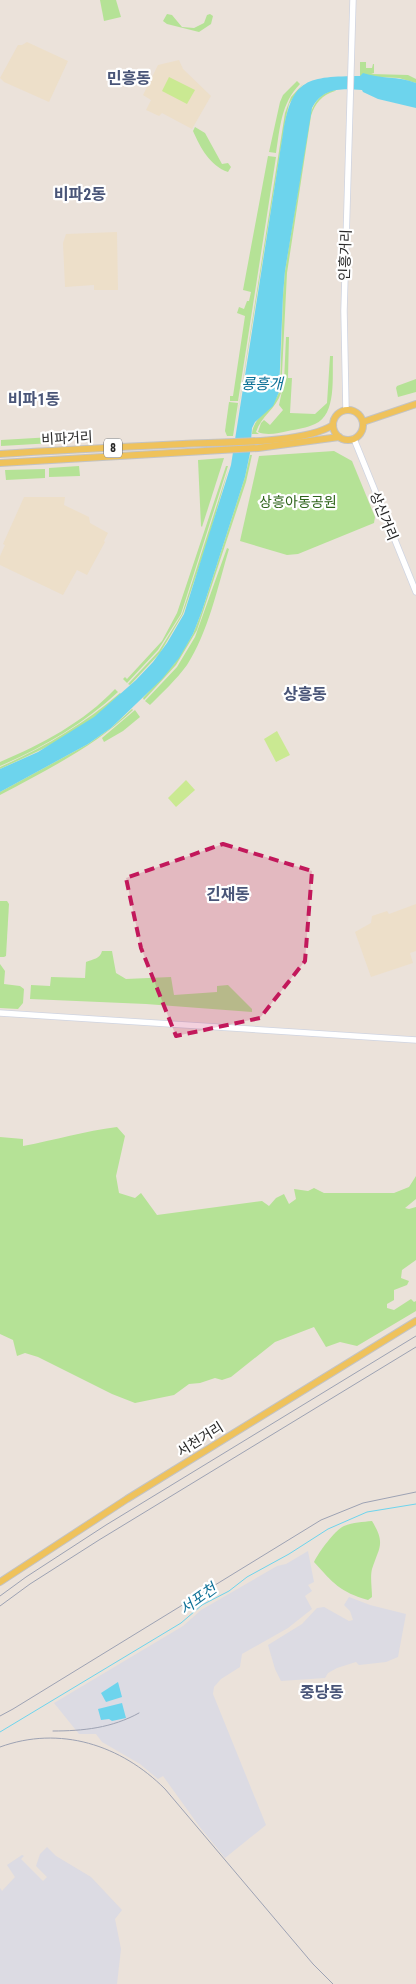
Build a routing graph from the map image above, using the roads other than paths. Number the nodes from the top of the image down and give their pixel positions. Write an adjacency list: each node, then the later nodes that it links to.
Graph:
1 (352, 0): 3 (main road, 인흥거리)
2 (416, 404): 4 (main road)
3 (346, 410): 4 (main road); 5 (main road)
4 (363, 422): 7 (main road)
5 (333, 425): 6 (main road); 8 (main road, 비파거리 / 8)
6 (339, 437): 7 (main road); 9 (main road, 비파거리 / 8)
7 (354, 439): 10 (main road, 상신거리)
8 (0, 454)
9 (0, 463)
10 (416, 592)
11 (0, 1013): 12 (main road)
12 (416, 1040)
13 (416, 1321): 14 (main road, 서천거리)
14 (0, 1582)

